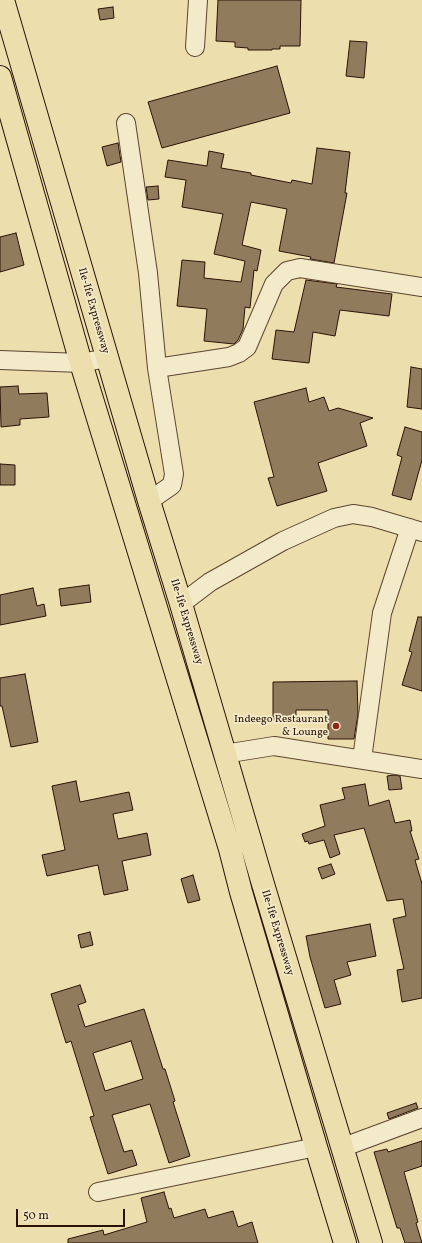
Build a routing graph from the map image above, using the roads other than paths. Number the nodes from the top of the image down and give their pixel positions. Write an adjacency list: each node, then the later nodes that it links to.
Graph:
1 (3, 0): 7 (main road, Ile-Ife Expressway)
2 (198, 0): 3 (street)
3 (195, 47)
4 (0, 77): 9 (main road, Ile-Ife Expressway)
5 (126, 123): 10 (street)
6 (422, 287): 10 (street)
7 (107, 358): 9 (street); 11 (main road, Ile-Ife Expressway)
8 (0, 360): 9 (street)
9 (81, 363): 18 (main road, Ile-Ife Expressway)
10 (157, 368): 11 (street)
11 (149, 501): 13 (main road, Ile-Ife Expressway)
12 (416, 530): 13 (street); 15 (street)
13 (181, 604): 14 (main road, Ile-Ife Expressway)
14 (224, 754): 15 (street); 17 (main road, Ile-Ife Expressway)
15 (362, 759): 16 (street)
16 (422, 769)
17 (263, 884): 18 (main road); 21 (main road, Ile-Ife Expressway)
18 (241, 892): 20 (main road, Ile-Ife Expressway)
19 (422, 1118): 21 (street)
20 (316, 1147): 22 (street); 23 (main road, Ile-Ife Expressway)
21 (342, 1148): 24 (main road, Ile-Ife Expressway)
22 (98, 1192)
23 (345, 1243)
24 (371, 1243)

